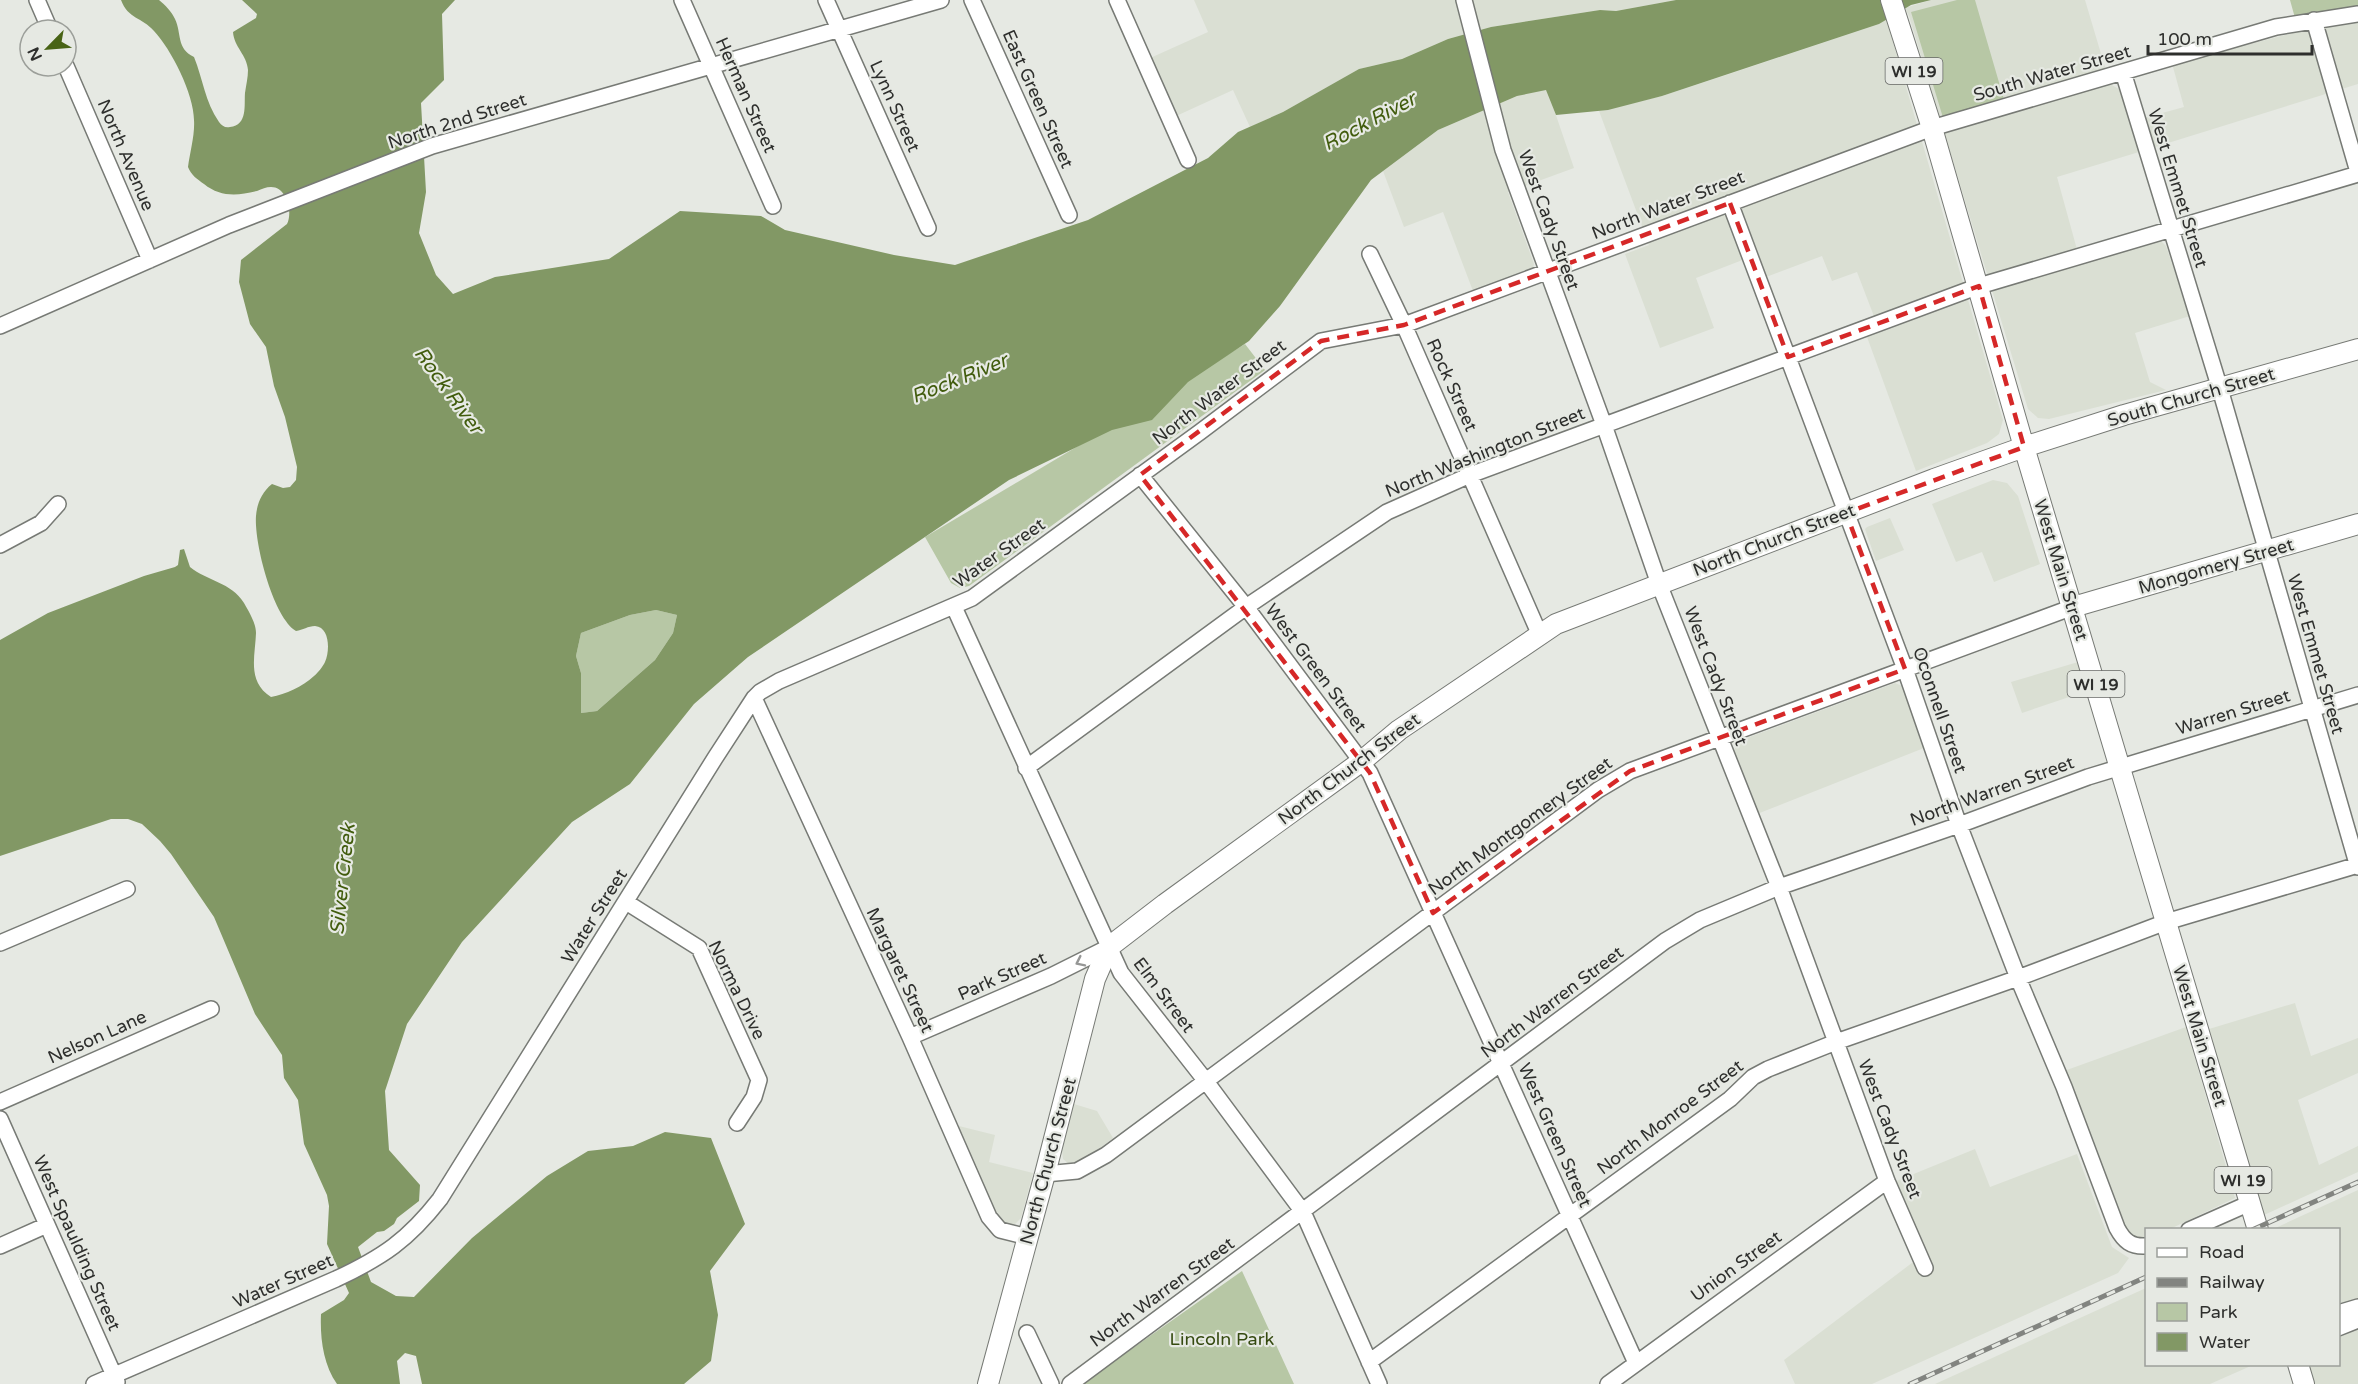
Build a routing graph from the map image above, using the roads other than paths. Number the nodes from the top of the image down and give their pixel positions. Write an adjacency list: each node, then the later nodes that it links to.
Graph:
1 (37, 0): 10 (street)
2 (682, 0): 13 (street, Herman Street)
3 (826, 0): 12 (street, Lynn Street)
4 (942, 0): 12 (street, North 2nd Street)
5 (972, 0): 21 (street, East Green Street)
6 (1117, 0): 17 (street)
7 (1464, 0): 26 (street, West Cady Street)
8 (1893, 7): 16 (main road, West Main Street / WI 19)
9 (2358, 14): 11 (street, South Water Street)
10 (45, 18)
11 (2314, 21): 14 (street, South Water Street); 18 (street)
12 (839, 29): 13 (street, North 2nd Street); 22 (street, Lynn Street)
13 (712, 67): 20 (street, Herman Street); 25 (street, North 2nd Street)
14 (2123, 72): 16 (street, South Water Street); 23 (street, West Emmet Street)
15 (71, 78): 25 (street, North Avenue)
16 (1932, 128): 19 (street, North Water Street); 27 (main road, West Main Street / WI 19)
17 (1188, 160)
18 (2358, 173): 23 (street, North Washington Street)
19 (1730, 203): 26 (street, North Water Street); 31 (street, Oconnell Street)
20 (773, 206)
21 (1069, 215)
22 (928, 228)
23 (2170, 229): 27 (street, North Washington Street); 32 (street, West Emmet Street)
24 (1370, 254): 28 (street, Rock Street)
25 (150, 260): 29 (street, North 2nd Street)
26 (1546, 272): 28 (street, North Water Street); 33 (street, West Cady Street)
27 (1979, 286): 31 (street, North Washington Street); 34 (main road, West Main Street / WI 19)
28 (1404, 325): 35 (street, North Water Street); 36 (street, Rock Street)
29 (0, 326)
30 (2358, 350): 32 (main road, South Church Street)
31 (1788, 357): 33 (street, North Washington Street); 38 (street, Oconnell Street)
32 (2220, 389): 34 (main road, South Church Street); 41 (street, West Emmet Street)
33 (1604, 425): 36 (street, North Washington Street); 42 (street, West Cady Street)
34 (2024, 447): 38 (main road, North Church Street); 45 (main road, West Main Street / WI 19)
35 (1140, 475): 43 (street, Water Street); 44 (street, West Green Street)
36 (1470, 475): 44 (street, North Washington Street); 46 (street, Rock Street)
37 (58, 504): 40 (street)
38 (1846, 513): 42 (main road, North Church Street); 47 (street, Oconnell Street)
39 (2358, 524): 41 (main road, Mongomery Street)
40 (0, 545)
41 (2266, 552): 45 (main road, Mongomery Street); 50 (street, West Emmet Street)
42 (1659, 584): 46 (main road, North Church Street); 51 (street, West Cady Street)
43 (954, 607): 49 (street, Water Street); 54 (street, Elm Street)
44 (1246, 607): 52 (street, West Green Street); 54 (street, North Washington Street)
45 (2073, 607): 47 (street, North Montgomery Street); 53 (main road, West Main Street / WI 19)
46 (1539, 633): 52 (main road, North Church Street)
47 (1905, 669): 51 (street, North Montgomery Street); 55 (street, Oconnell Street)
48 (2358, 695): 50 (street, Warren Street)
49 (754, 698): 59 (street, Water Street); 66 (street, Margaret Street)
50 (2312, 709): 53 (street, Warren Street); 56 (street, West Emmet Street)
51 (1720, 739): 57 (street, West Cady Street); 60 (street, North Montgomery Street)
52 (1362, 761): 60 (street, West Green Street); 63 (main road, North Church Street)
53 (2120, 766): 55 (street, North Warren Street); 61 (main road, West Main Street / WI 19)
54 (1026, 768): 63 (street, Elm Street)
55 (1959, 825): 57 (street, North Warren Street); 64 (street, Oconnell Street)
56 (2358, 866): 61 (street, North Monroe Street)
57 (1779, 887): 67 (street, West Cady Street); 68 (street, North Warren Street)
58 (127, 889): 62 (street)
59 (626, 902): 72 (street, Norma Drive); 93 (street, Water Street)
60 (1433, 913): 68 (street, West Green Street); 69 (street, North Montgomery Street)
61 (2166, 922): 64 (street, North Monroe Street); 75 (main road, West Main Street / WI 19)
62 (0, 944)
63 (1109, 947): 66 (street, Park Street, one-way to 66); 69 (street, Elm Street); 73 (main road, North Church Street)
64 (2018, 978): 67 (street, North Monroe Street); 83 (street, Oconnell Street)
65 (211, 1009): 70 (street, Nelson Lane)
66 (909, 1037): 81 (street, Margaret Street)
67 (1836, 1042): 74 (street, West Cady Street); 77 (street, North Monroe Street)
68 (1502, 1064): 76 (street, North Warren Street); 77 (street, West Green Street)
69 (1205, 1080): 73 (street, North Montgomery Street); 76 (street, Elm Street)
70 (0, 1102)
71 (0, 1119): 78 (street, West Spaulding Street)
72 (737, 1123)
73 (1045, 1174): 81 (main road, North Church Street)
74 (1887, 1180): 84 (street, West Cady Street); 91 (street, Union Street)
75 (2250, 1203): 79 (street); 80 (main road, West Main Street / WI 19)
76 (1303, 1212): 90 (street, Elm Street); 97 (street, North Warren Street)
77 (1569, 1216): 90 (street, North Monroe Street); 91 (street, West Green Street)
78 (47, 1225): 82 (street); 93 (street, West Spaulding Street)
79 (2194, 1228)
80 (2257, 1228)
81 (1028, 1237): 95 (main road, North Church Street)
82 (0, 1246)
83 (2145, 1246)
84 (1925, 1268)
85 (2358, 1307): 86 (street)
86 (2340, 1312)
87 (2358, 1320): 88 (street)
88 (2340, 1327)
89 (1027, 1333): 96 (street)
90 (1370, 1362): 98 (street, Elm Street)
91 (1636, 1363): 99 (street, Union Street)
92 (2298, 1366): 100 (main road)
93 (116, 1379): 94 (street, Water Street)
94 (94, 1384)
95 (988, 1384)
96 (1051, 1384)
97 (1070, 1384)
98 (1379, 1384)
99 (1608, 1384)
100 (2304, 1384)

